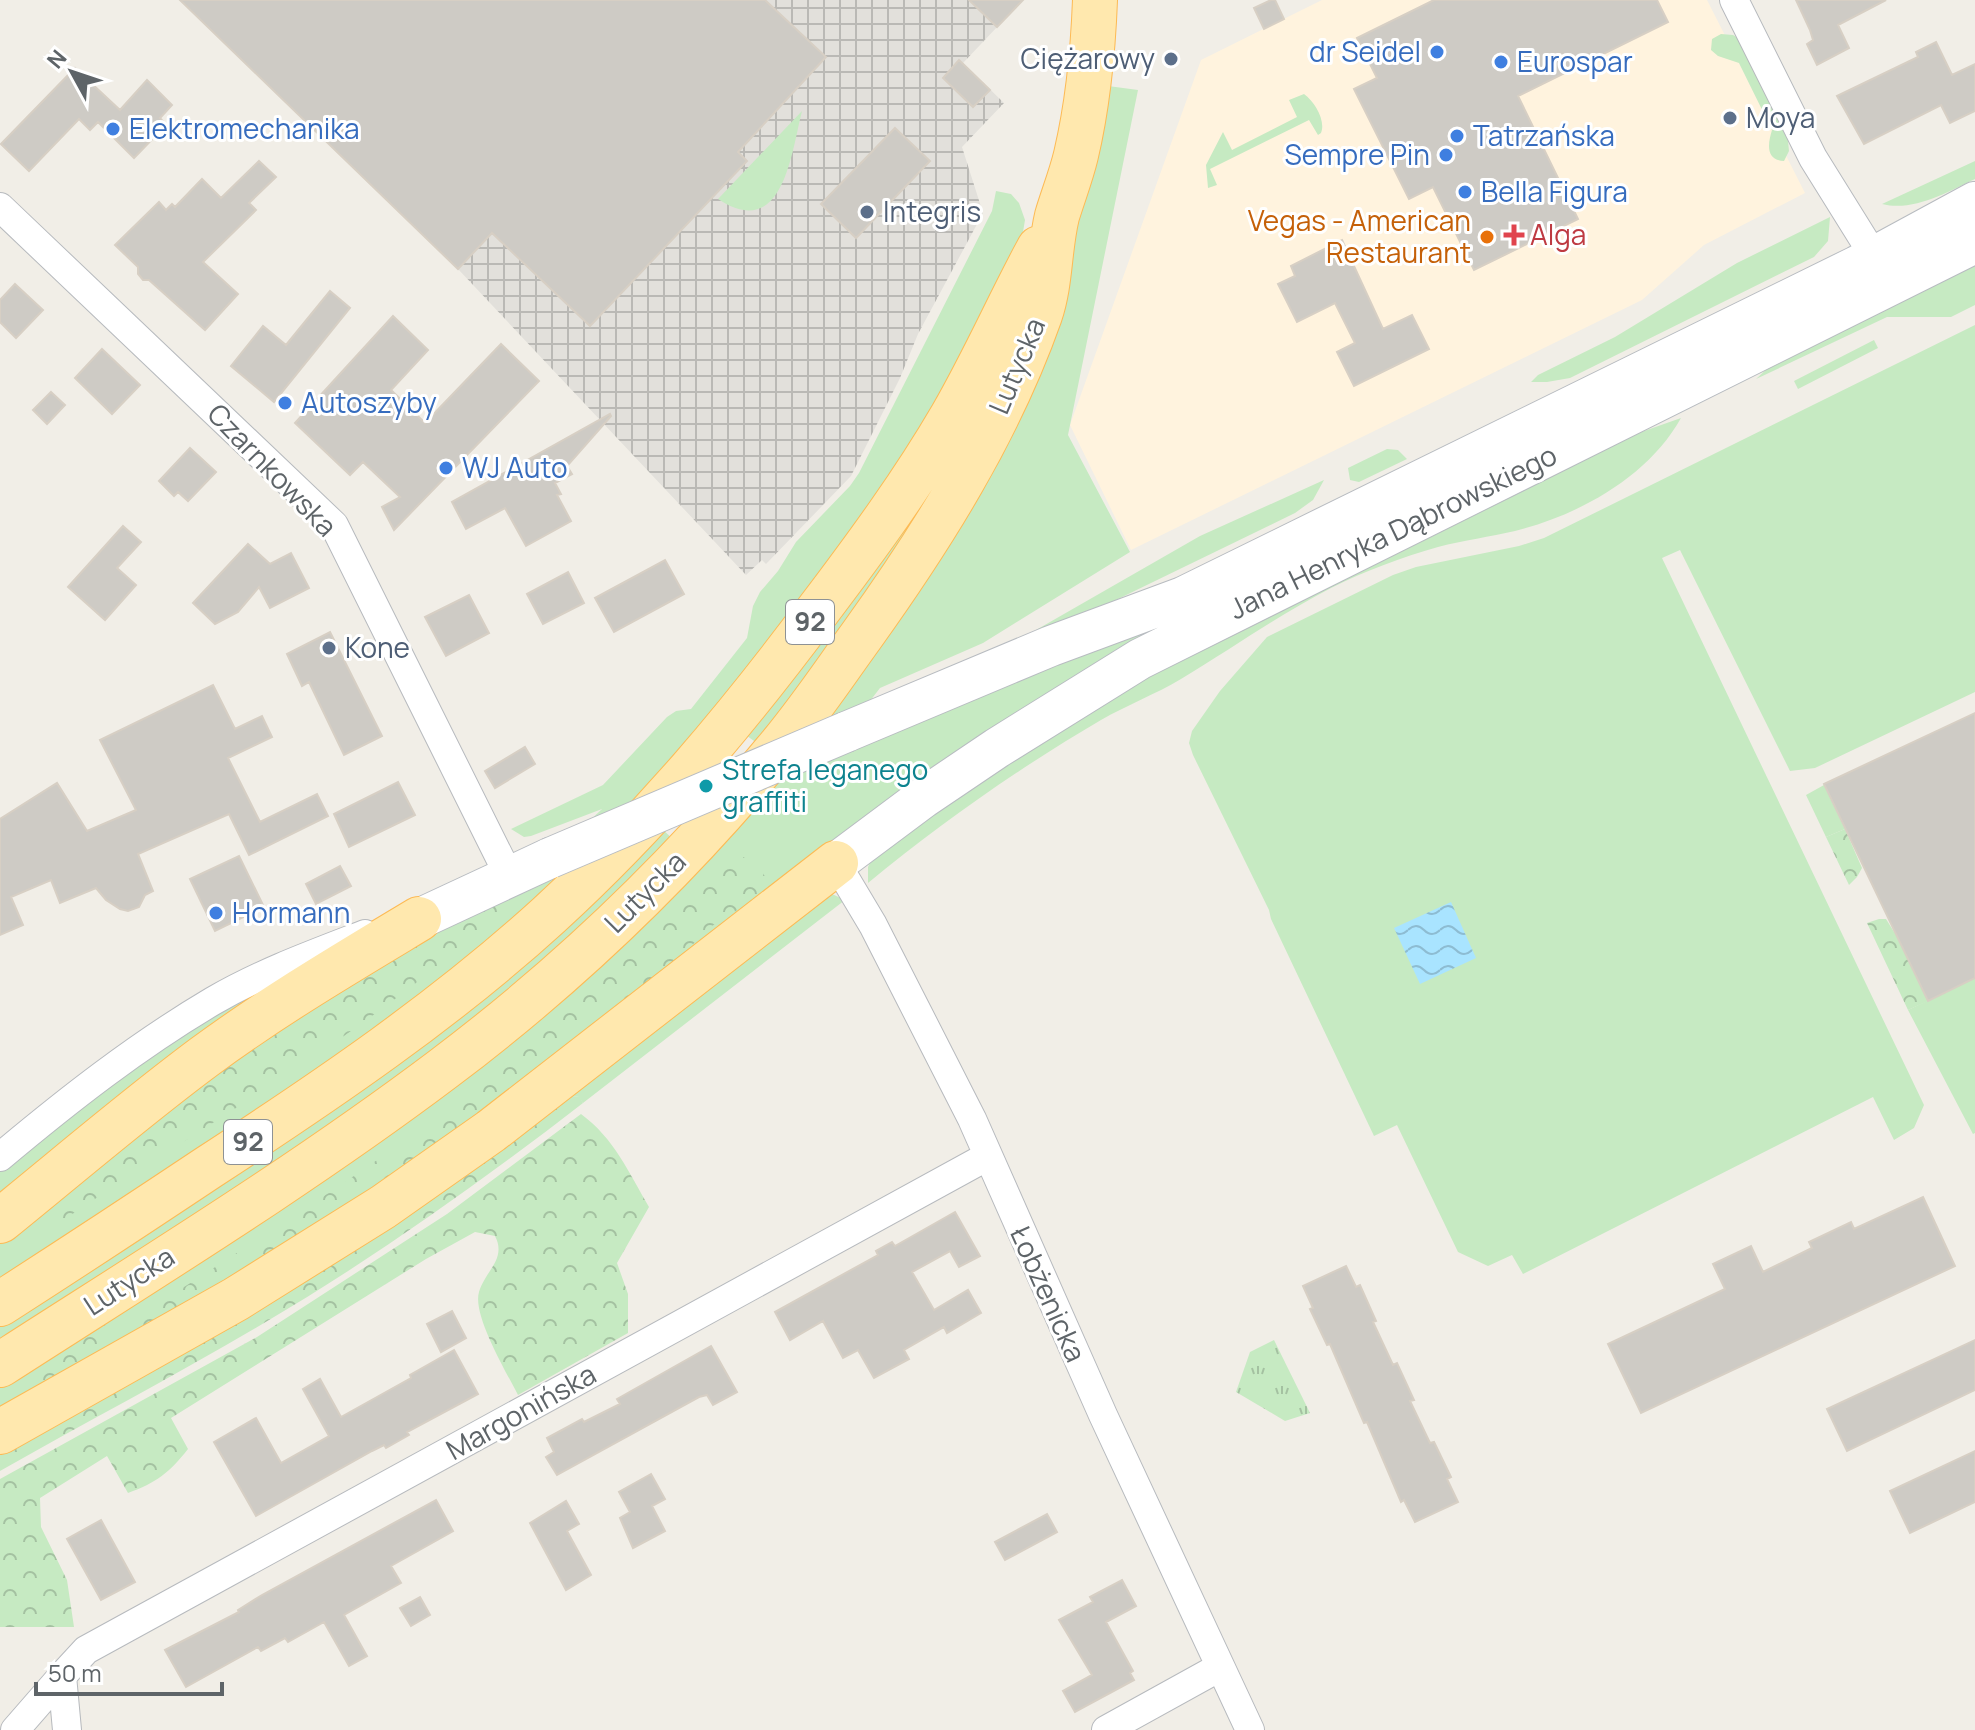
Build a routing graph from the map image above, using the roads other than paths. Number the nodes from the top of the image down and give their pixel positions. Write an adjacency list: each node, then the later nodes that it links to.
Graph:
1 (1095, 0): 5 (main road, Lutycka / 92)
2 (1734, 0): 7 (street)
3 (1973, 202): 7 (main road, Jana Henryka Dąbrowskiego)
4 (0, 207): 9 (street, Czarnkowska)
5 (1057, 219): 14 (main road, Lutycka / 92); 15 (main road, Lutycka / 92)
6 (1975, 243): 8 (main road, Jana Henryka Dąbrowskiego)
7 (1874, 256): 9 (main road, Jana Henryka Dąbrowskiego, bridge)
8 (836, 863): 11 (street, Łobżenicka); 16 (main road)
9 (509, 876): 10 (main road, Jana Henryka Dąbrowskiego)
10 (419, 919): 12 (street); 13 (main road)
11 (988, 1156): 17 (street, Łobżenicka); 18 (street, Margonińska)
12 (0, 1157)
13 (0, 1221)
14 (0, 1304)
15 (0, 1365)
16 (0, 1432)
17 (1220, 1667): 21 (street); 22 (street, Łobżenicka)
18 (62, 1676): 19 (street, Margonińska); 20 (street)
19 (15, 1730)
20 (67, 1730)
21 (1106, 1730)
22 (1250, 1730)

